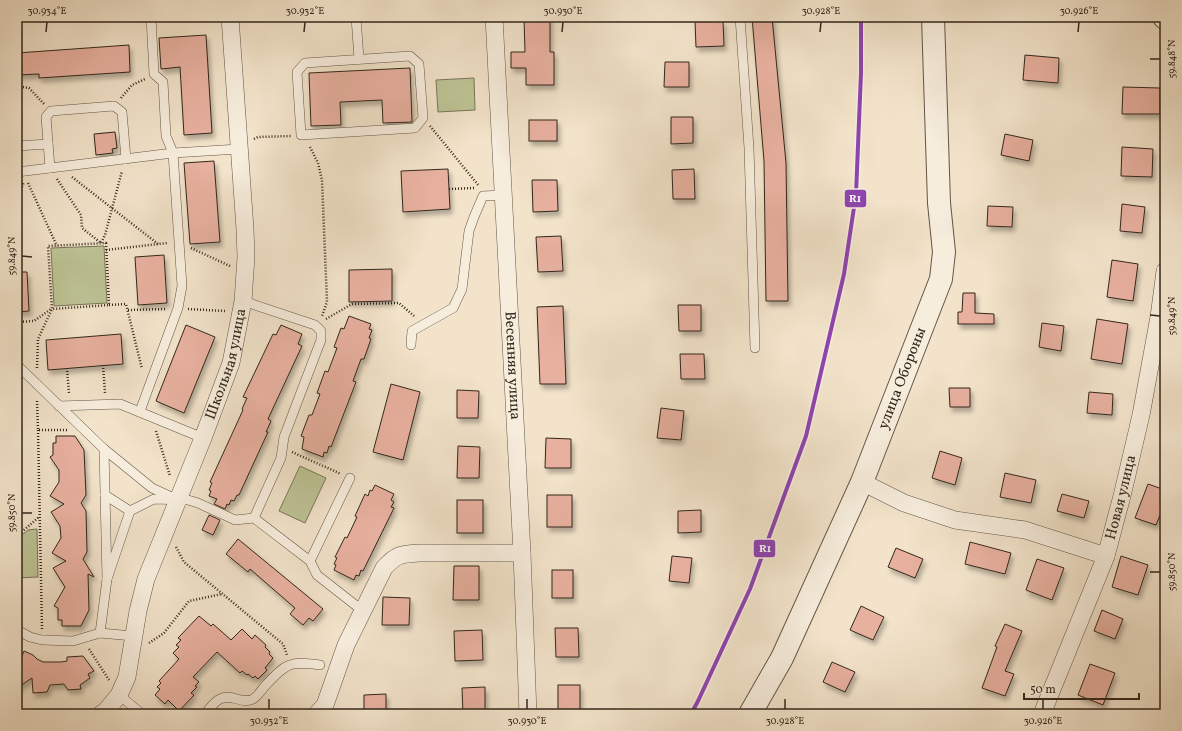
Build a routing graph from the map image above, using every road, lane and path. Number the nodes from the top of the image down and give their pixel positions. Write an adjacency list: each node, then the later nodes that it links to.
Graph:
1 (151, 17): 8 (lane)
2 (230, 17): 16 (street, Школьная улица)
3 (356, 17): 7 (lane)
4 (494, 17): 23 (street, Весенняя улица)
5 (740, 17): 37 (lane)
6 (933, 17): 54 (street, улица Обороны)
7 (359, 59): 12 (lane); 13 (lane)
8 (154, 74): 10 (path); 17 (lane)
9 (17, 86): 11 (path)
10 (114, 106): 11 (lane); 18 (lane)
11 (51, 111): 14 (lane)
12 (423, 118): 13 (lane); 22 (path)
13 (301, 135): 16 (path); 35 (path)
14 (48, 144): 15 (lane); 20 (lane)
15 (17, 146)
16 (239, 149): 17 (lane); 30 (street, Школьная улица)
17 (172, 153): 18 (lane); 42 (lane)
18 (126, 159): 20 (lane); 25 (path)
19 (17, 172): 20 (lane)
20 (52, 172): 26 (path)
21 (67, 173): 25 (path)
22 (481, 188)
23 (503, 196): 34 (lane); 62 (street, Весенняя улица)
24 (17, 198): 28 (path)
25 (112, 208): 26 (path); 27 (path)
26 (101, 243): 28 (path); 31 (path)
27 (158, 244)
28 (57, 246): 32 (path)
29 (1165, 271): 63 (street, Новая улица)
30 (243, 301): 35 (lane); 50 (street, Школьная улица)
31 (109, 305): 32 (path); 42 (path)
32 (52, 309): 33 (path); 41 (path)
33 (17, 322)
34 (426, 324): 35 (path); 36 (lane)
35 (315, 325): 51 (lane)
36 (411, 345)
37 (755, 348)
38 (17, 365): 41 (lane)
39 (103, 365): 43 (path)
40 (67, 368): 44 (path)
41 (37, 385): 45 (lane); 49 (path)
42 (147, 390): 46 (lane)
43 (106, 404): 44 (lane); 46 (lane)
44 (70, 405): 45 (lane)
45 (59, 406): 48 (lane)
46 (140, 411): 47 (lane)
47 (151, 416): 50 (lane); 56 (path)
48 (83, 429): 49 (path); 52 (lane)
49 (38, 430): 58 (path)
50 (203, 438): 56 (street, Школьная улица)
51 (282, 447): 53 (path); 59 (lane)
52 (104, 449): 55 (lane); 56 (lane)
53 (350, 478): 64 (lane)
54 (862, 482): 63 (street); 82 (street, улица Обороны)
55 (105, 495): 57 (lane); 65 (lane)
56 (177, 500): 57 (lane); 59 (lane); 72 (street, Школьная улица)
57 (130, 511): 65 (lane)
58 (40, 517): 60 (path); 71 (path)
59 (254, 518): 64 (lane)
60 (17, 536)
61 (174, 541): 66 (path)
62 (522, 553): 67 (street); 81 (street, Весенняя улица)
63 (1106, 556): 83 (street, Новая улица)
64 (310, 561): 67 (lane)
65 (107, 579): 69 (lane)
66 (223, 594): 72 (path); 73 (path)
67 (363, 611): 77 (street)
68 (17, 630): 71 (lane)
69 (100, 633): 70 (lane); 72 (lane)
70 (82, 638): 71 (lane); 75 (path)
71 (42, 640)
72 (141, 640): 76 (street, Школьная улица)
73 (289, 664): 74 (lane); 80 (lane)
74 (320, 664)
75 (102, 668)
76 (119, 695): 78 (street, Школьная улица); 79 (lane)
77 (323, 711)
78 (101, 714)
79 (142, 714)
80 (205, 714)
81 (528, 714)
82 (750, 714)
83 (1042, 714)

